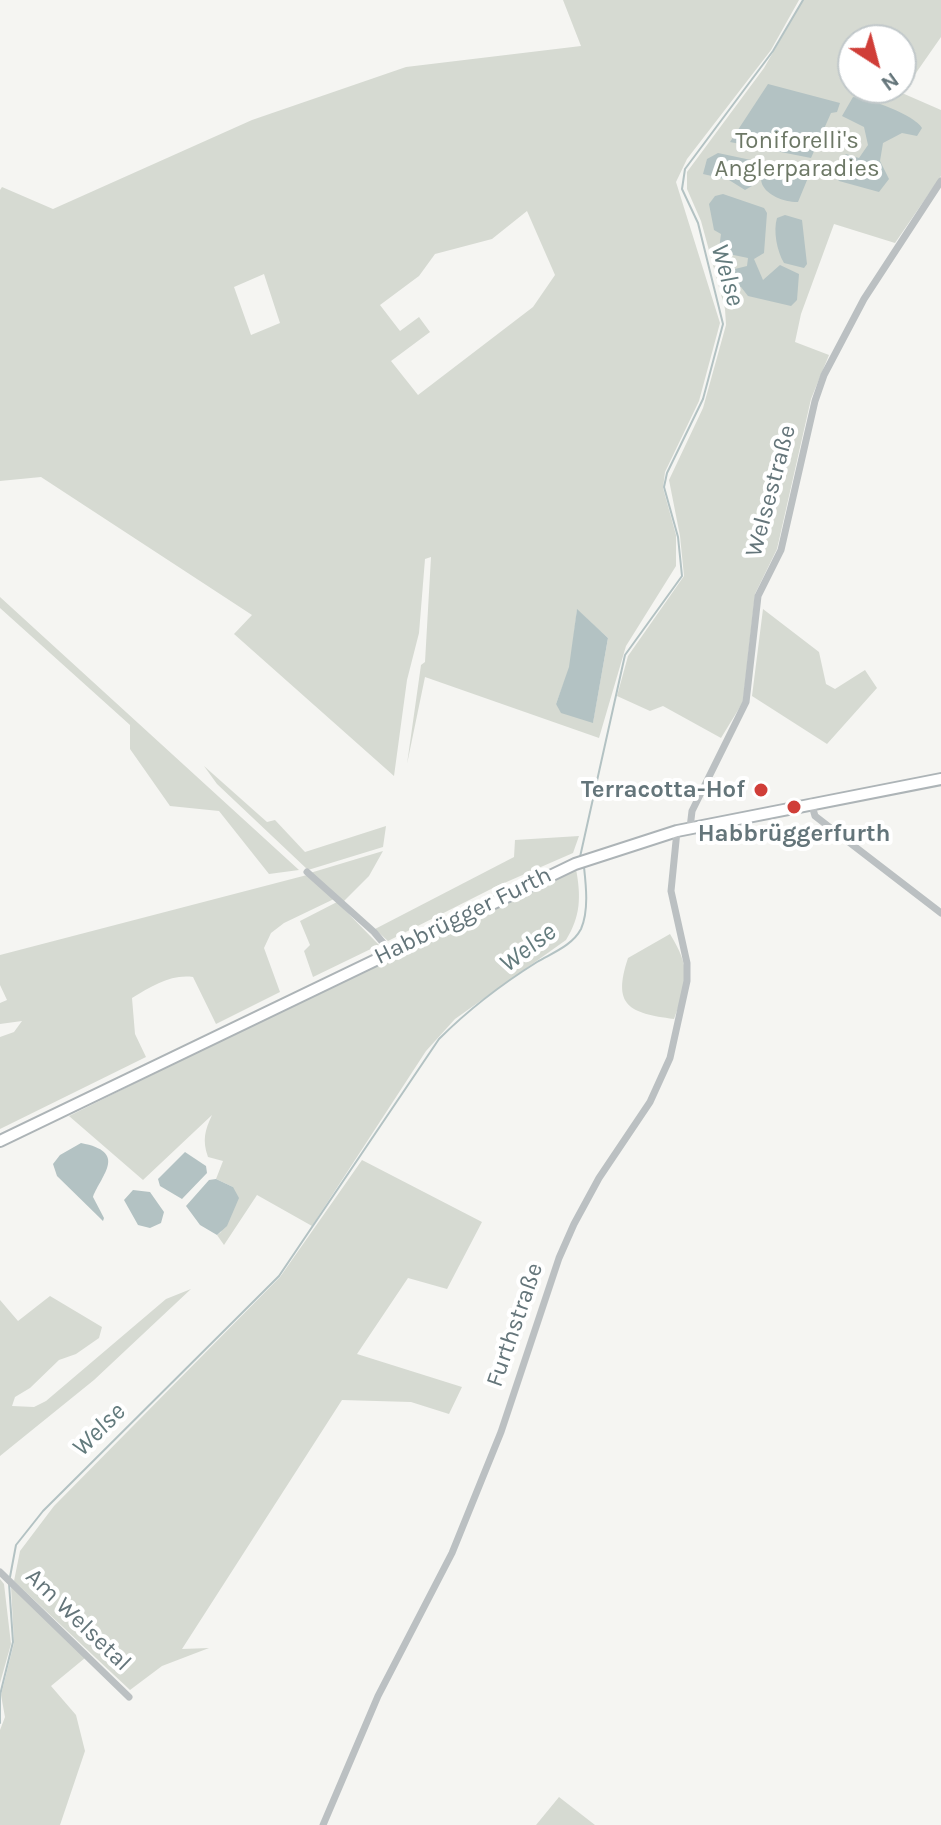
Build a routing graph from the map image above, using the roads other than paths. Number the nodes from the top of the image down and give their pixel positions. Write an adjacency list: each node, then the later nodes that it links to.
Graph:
1 (941, 181): 4 (street, Welsestraße)
2 (941, 779): 3 (street, Habbrügger Furth)
3 (812, 803): 4 (street, Habbrügger Furth); 7 (street)
4 (690, 828): 5 (street, Habbrügger Furth)
5 (677, 831): 8 (street, Habbrügger Furth); 12 (street, Furthstraße)
6 (307, 872): 8 (street)
7 (941, 913)
8 (390, 951): 9 (street, Habbrügger Furth)
9 (0, 1141)
10 (3, 1575): 11 (street, Am Welsetal)
11 (129, 1697)
12 (323, 1825)

